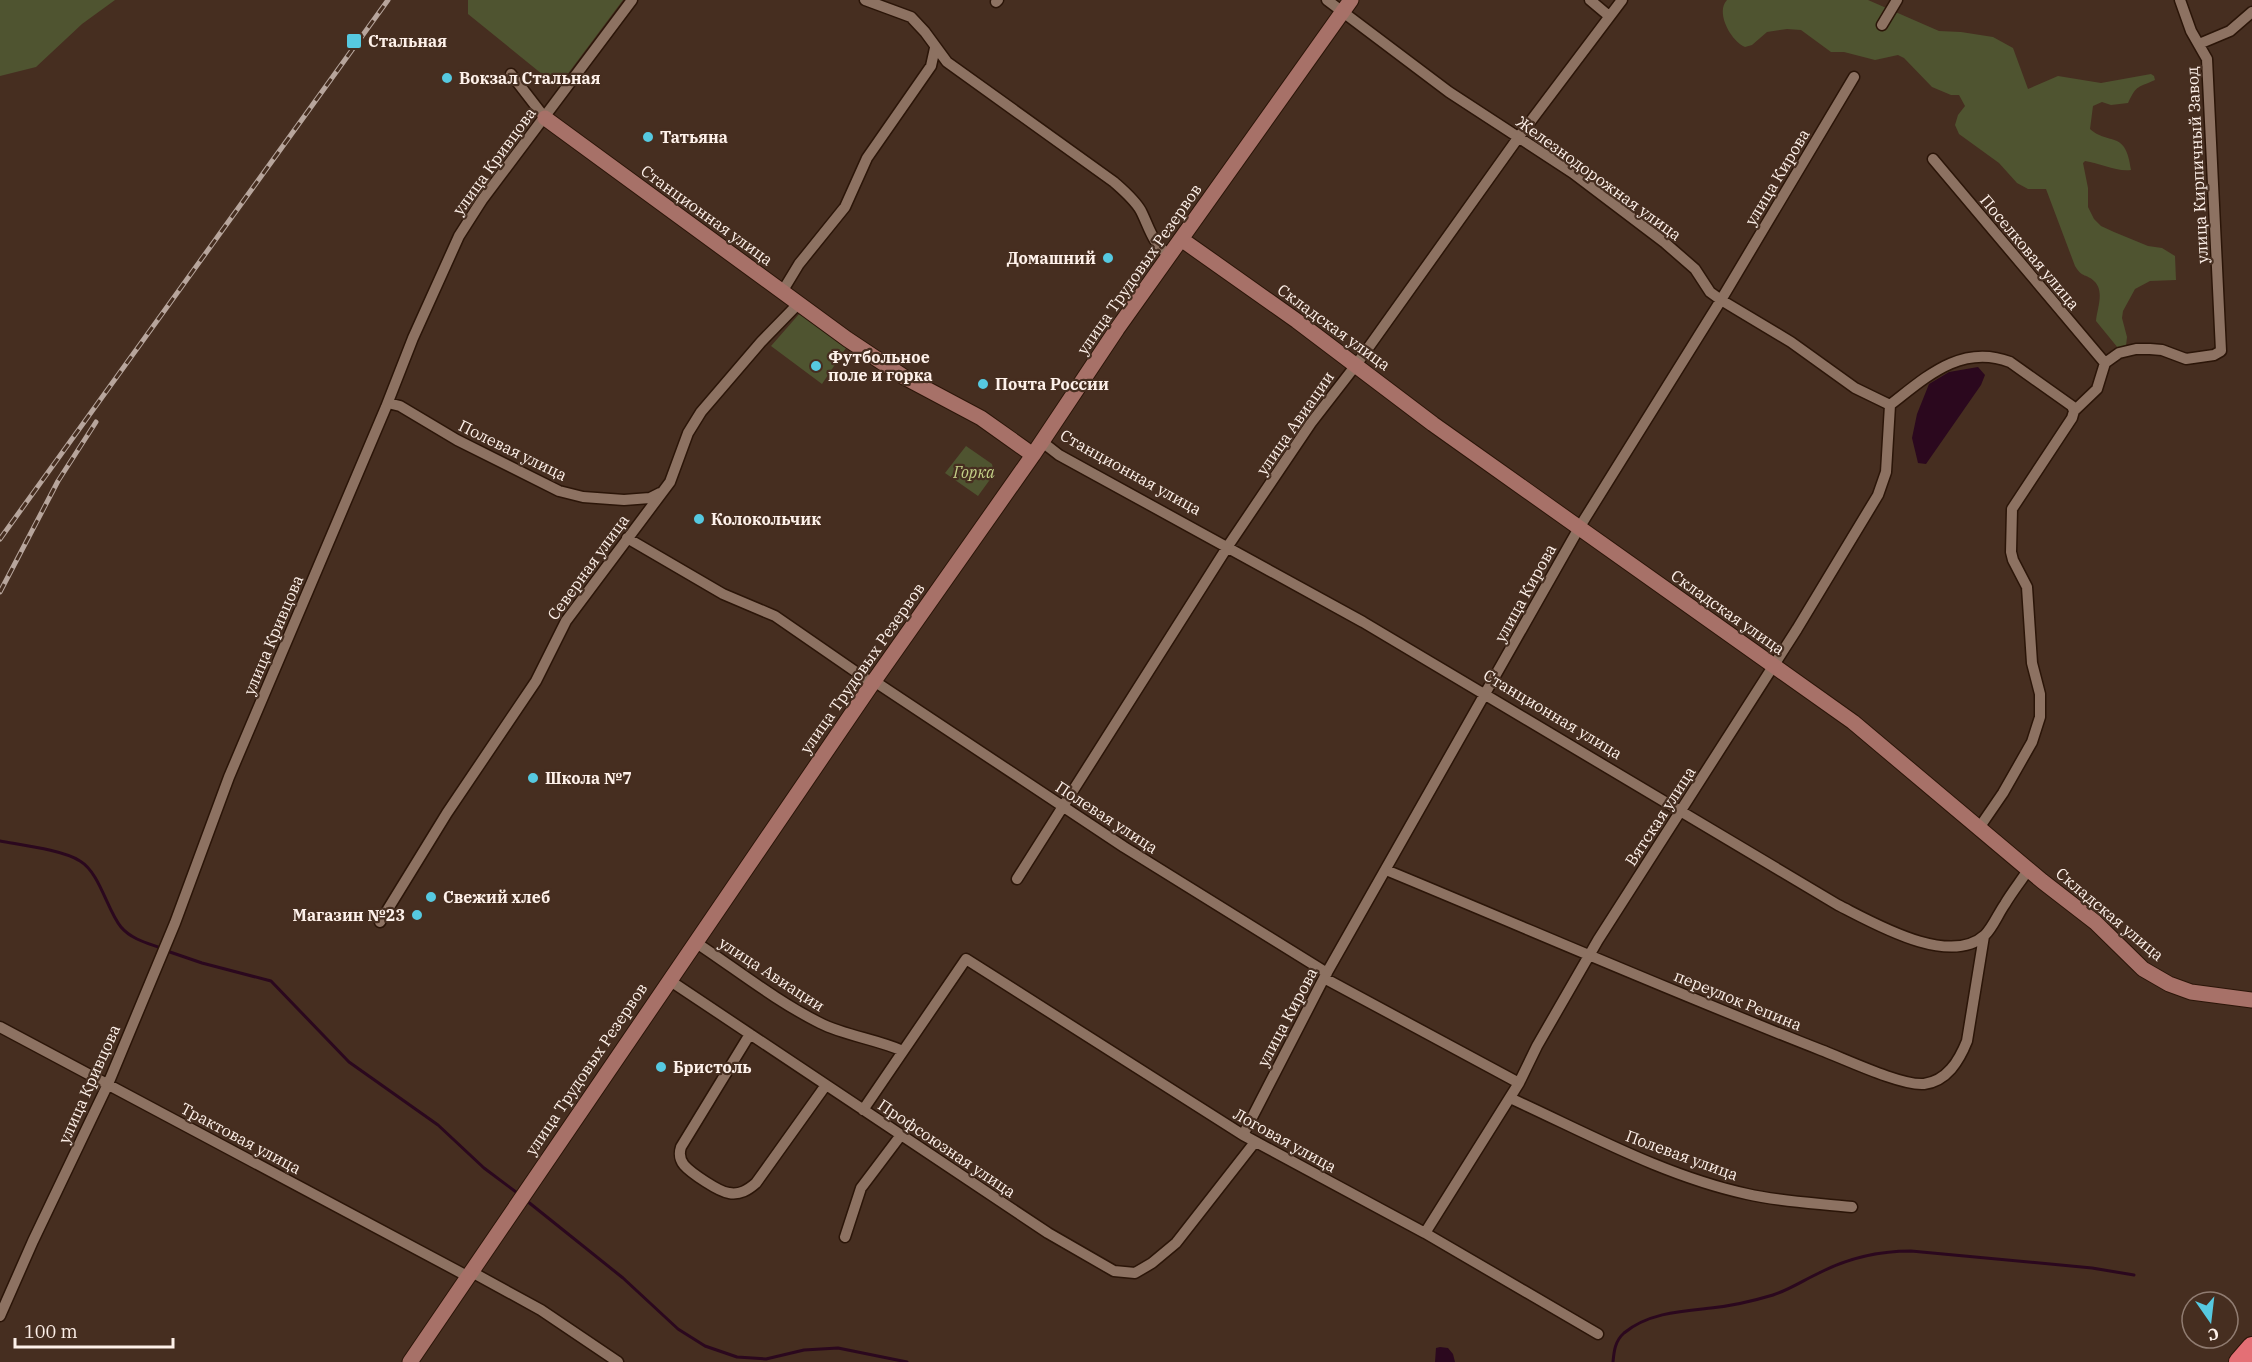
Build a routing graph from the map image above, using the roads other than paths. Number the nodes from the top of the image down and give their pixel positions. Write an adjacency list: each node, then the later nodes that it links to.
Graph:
1 (632, 0): 16 (street, улица Кривцова)
2 (865, 0): 13 (street)
3 (1327, 0): 8 (street, Железнодорожная улица)
4 (1590, 0): 10 (street)
5 (1622, 0): 10 (street, улица Авиации)
6 (1897, 0): 11 (street)
7 (2180, 0): 12 (street)
8 (1347, 6): 17 (street, Железнодорожная улица); 19 (street, улица Трудовых Резервов)
9 (2252, 12): 12 (street, улица Кирпичный Завод)
10 (1610, 16): 17 (street, улица Авиации)
11 (1882, 25)
12 (2199, 44): 24 (street, улица Кирпичный Завод)
13 (935, 48): 20 (street); 21 (street)
14 (511, 74): 16 (street)
15 (1854, 77): 22 (street, улица Кирова)
16 (545, 118): 21 (street, Станционная улица); 26 (street, улица Кривцова)
17 (1518, 138): 22 (street, Железнодорожная улица); 25 (street, улица Авиации)
18 (1933, 159): 24 (street, Поселковая улица)
19 (1181, 238): 20 (street, улица Трудовых Резервов); 25 (street, Складская улица)
20 (1169, 255): 29 (street, улица Трудовых Резервов)
21 (782, 292): 23 (street, Станционная улица)
22 (1721, 300): 27 (street, Железнодорожная улица); 32 (street, улица Кирова)
23 (798, 304): 30 (street, Станционная улица); 31 (street, Северная улица)
24 (2105, 363): 28 (street)
25 (1356, 365): 32 (street, Складская улица); 34 (street, улица Авиации)
26 (388, 403): 31 (street, Полевая улица); 55 (street, улица Кривцова)
27 (1890, 405): 28 (street); 35 (street, Вятская улица)
28 (2074, 411): 40 (street)
29 (1041, 441): 30 (street, улица Трудовых Резервов); 34 (street, Станционная улица)
30 (1033, 455): 36 (street, улица Трудовых Резервов)
31 (664, 489): 33 (street, Северная улица)
32 (1579, 528): 35 (street, Складская улица); 37 (street, улица Кирова)
33 (627, 538): 36 (street, Полевая улица); 44 (street, Северная улица)
34 (1228, 546): 37 (street, Станционная улица); 38 (street, улица Авиации)
35 (1773, 667): 39 (street, Вятская улица); 40 (street, Складская улица)
36 (873, 682): 38 (street, Полевая улица); 46 (street, улица Трудовых Резервов)
37 (1485, 695): 39 (street, Станционная улица); 41 (street, улица Кирова)
38 (1063, 807): 43 (street, улица Авиации); 48 (street, Полевая улица)
39 (1681, 812): 45 (street, Станционная улица); 47 (street, Вятская улица)
40 (1978, 828): 42 (street, Складская улица)
41 (1386, 870): 47 (street, переулок Репина); 48 (street, улица Кирова)
42 (2028, 870): 45 (street); 50 (street, Складская улица)
43 (1017, 879)
44 (380, 922)
45 (1984, 936): 47 (street, переулок Репина)
46 (695, 942): 49 (street, улица Трудовых Резервов); 53 (street, улица Авиации)
47 (1589, 954): 54 (street, Вятская улица)
48 (1326, 976): 54 (street, Полевая улица); 60 (street, улица Кирова)
49 (669, 980): 52 (street, Профсоюзная улица); 65 (street, улица Трудовых Резервов)
50 (2252, 1000)
51 (0, 1027): 55 (street, Трактовая улица)
52 (750, 1034): 56 (street, Профсоюзная улица); 56 (street)
53 (903, 1051): 58 (street); 60 (street, Логовая улица)
54 (1520, 1083): 57 (street, Вятская улица)
55 (108, 1084): 65 (street, Трактовая улица); 66 (street, улица Кривцова)
56 (826, 1084): 58 (street, Профсоюзная улица)
57 (1510, 1098): 62 (street, Полевая улица); 63 (street, Вятская улица)
58 (863, 1110): 59 (street, Профсоюзная улица)
59 (901, 1135): 61 (street, Профсоюзная улица); 64 (street)
60 (1243, 1135): 61 (street, Логовая улица)
61 (1255, 1142): 63 (street, Логовая улица)
62 (1852, 1208)
63 (1425, 1233): 67 (street, Логовая улица)
64 (845, 1238)
65 (468, 1273): 69 (street, улица Трудовых Резервов); 70 (street, Трактовая улица)
66 (0, 1316)
67 (1598, 1334)
68 (2252, 1347): 71 (highway)
69 (410, 1362)
70 (618, 1362)
71 (2240, 1362)

